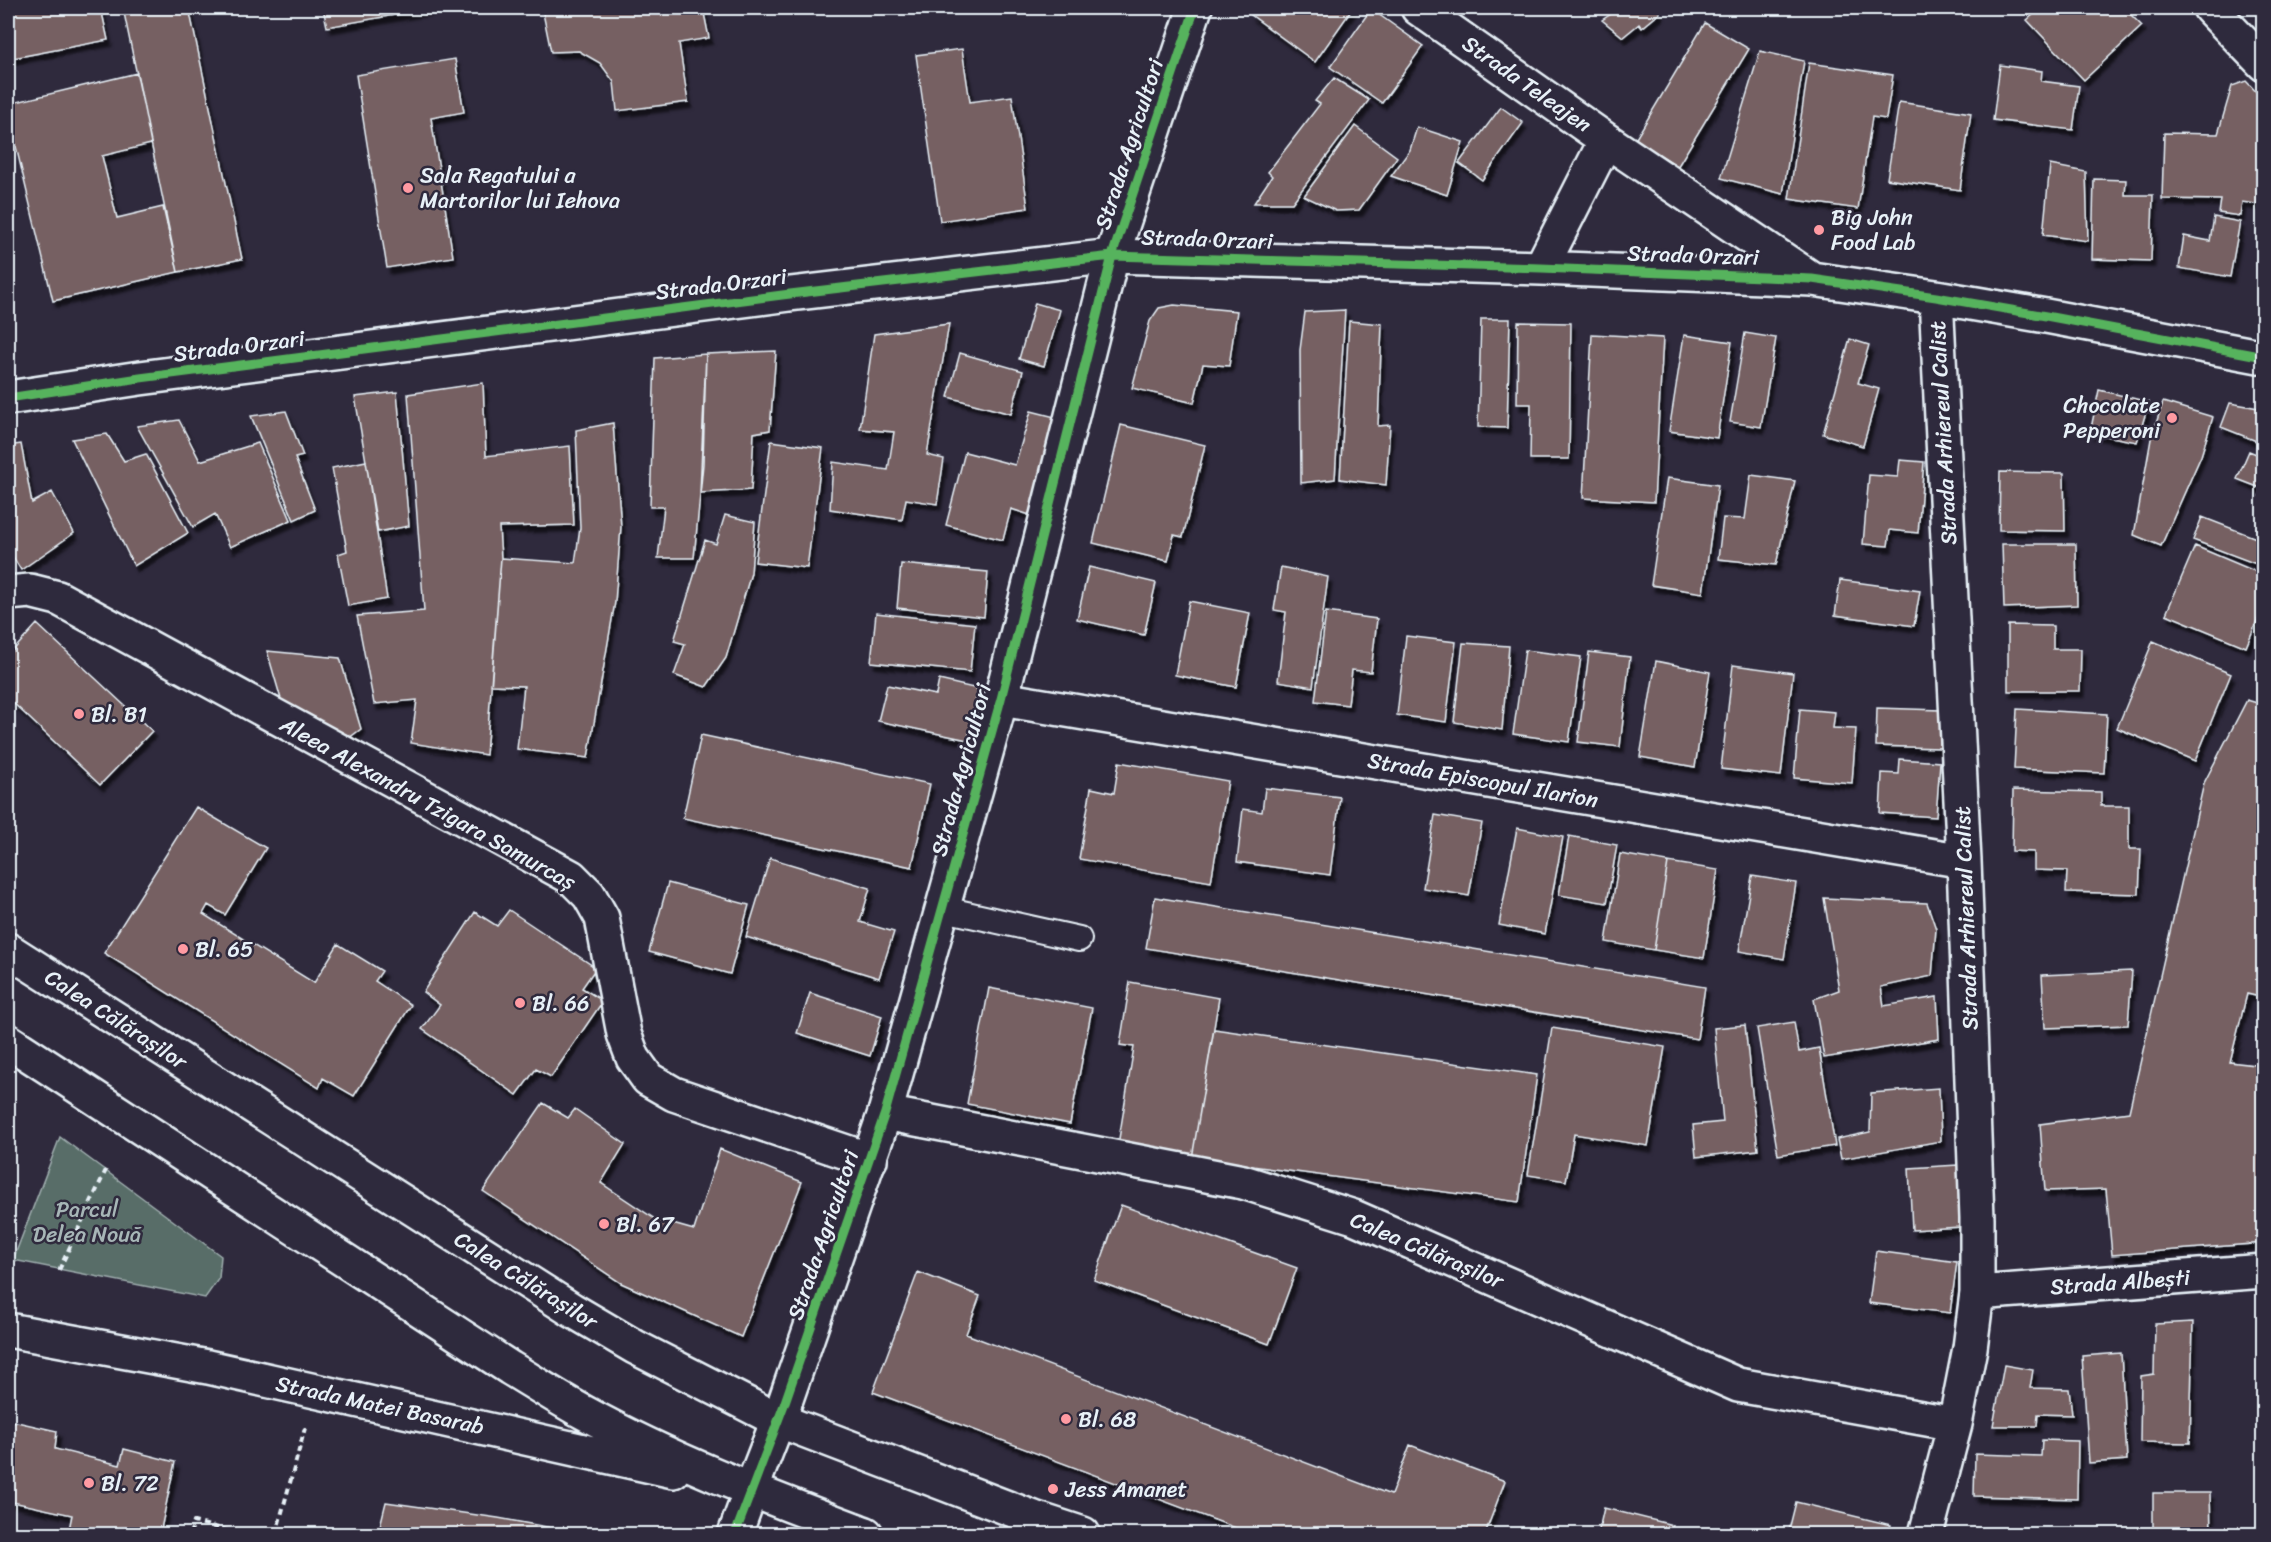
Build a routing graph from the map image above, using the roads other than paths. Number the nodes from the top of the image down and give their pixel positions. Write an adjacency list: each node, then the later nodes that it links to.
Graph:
1 (1195, 8): 6 (street, Strada Agricultori)
2 (1418, 8): 5 (street, Strada Teleajen)
3 (2210, 8): 4 (street)
4 (2264, 64)
5 (1606, 140): 7 (street, Strada Teleajen); 8 (street, Strada Teleajen)
6 (1112, 256): 7 (street, Strada Orzari); 11 (street, Strada Orzari); 13 (street, Strada Agricultori)
7 (1541, 268): 8 (street, Strada Orzari)
8 (1812, 279): 9 (street, Strada Orzari)
9 (1936, 297): 10 (street, Strada Orzari); 14 (street, Strada Arhiereul Calist)
10 (2264, 357)
11 (8, 398)
12 (8, 593): 20 (street, Aleea Alexandru Tzigara Samurcaș)
13 (1001, 699): 14 (street, Strada Episcopul Ilarion); 15 (street, Strada Agricultori)
14 (1964, 861): 22 (street, Strada Arhiereul Calist)
15 (944, 909): 16 (lane); 19 (street, Strada Agricultori)
16 (1079, 939)
17 (8, 950): 24 (street, Calea Călărașilor)
18 (8, 1041): 26 (street)
19 (885, 1113): 20 (street, Strada Agricultori); 25 (street, Calea Călărașilor)
20 (870, 1160): 24 (street, Strada Agricultori)
21 (2264, 1271): 22 (street, Strada Albești)
22 (1977, 1293): 25 (street, Strada Arhiereul Calist)
23 (8, 1330): 26 (street, Strada Matei Basarab)
24 (778, 1420): 26 (street, Strada Agricultori); 29 (street, Calea Călărașilor)
25 (1955, 1424): 30 (street, Strada Arhiereul Calist)
26 (751, 1490): 27 (street, Strada Agricultori); 28 (street)
27 (735, 1534)
28 (866, 1534)
29 (1083, 1534)
30 (1926, 1534)

